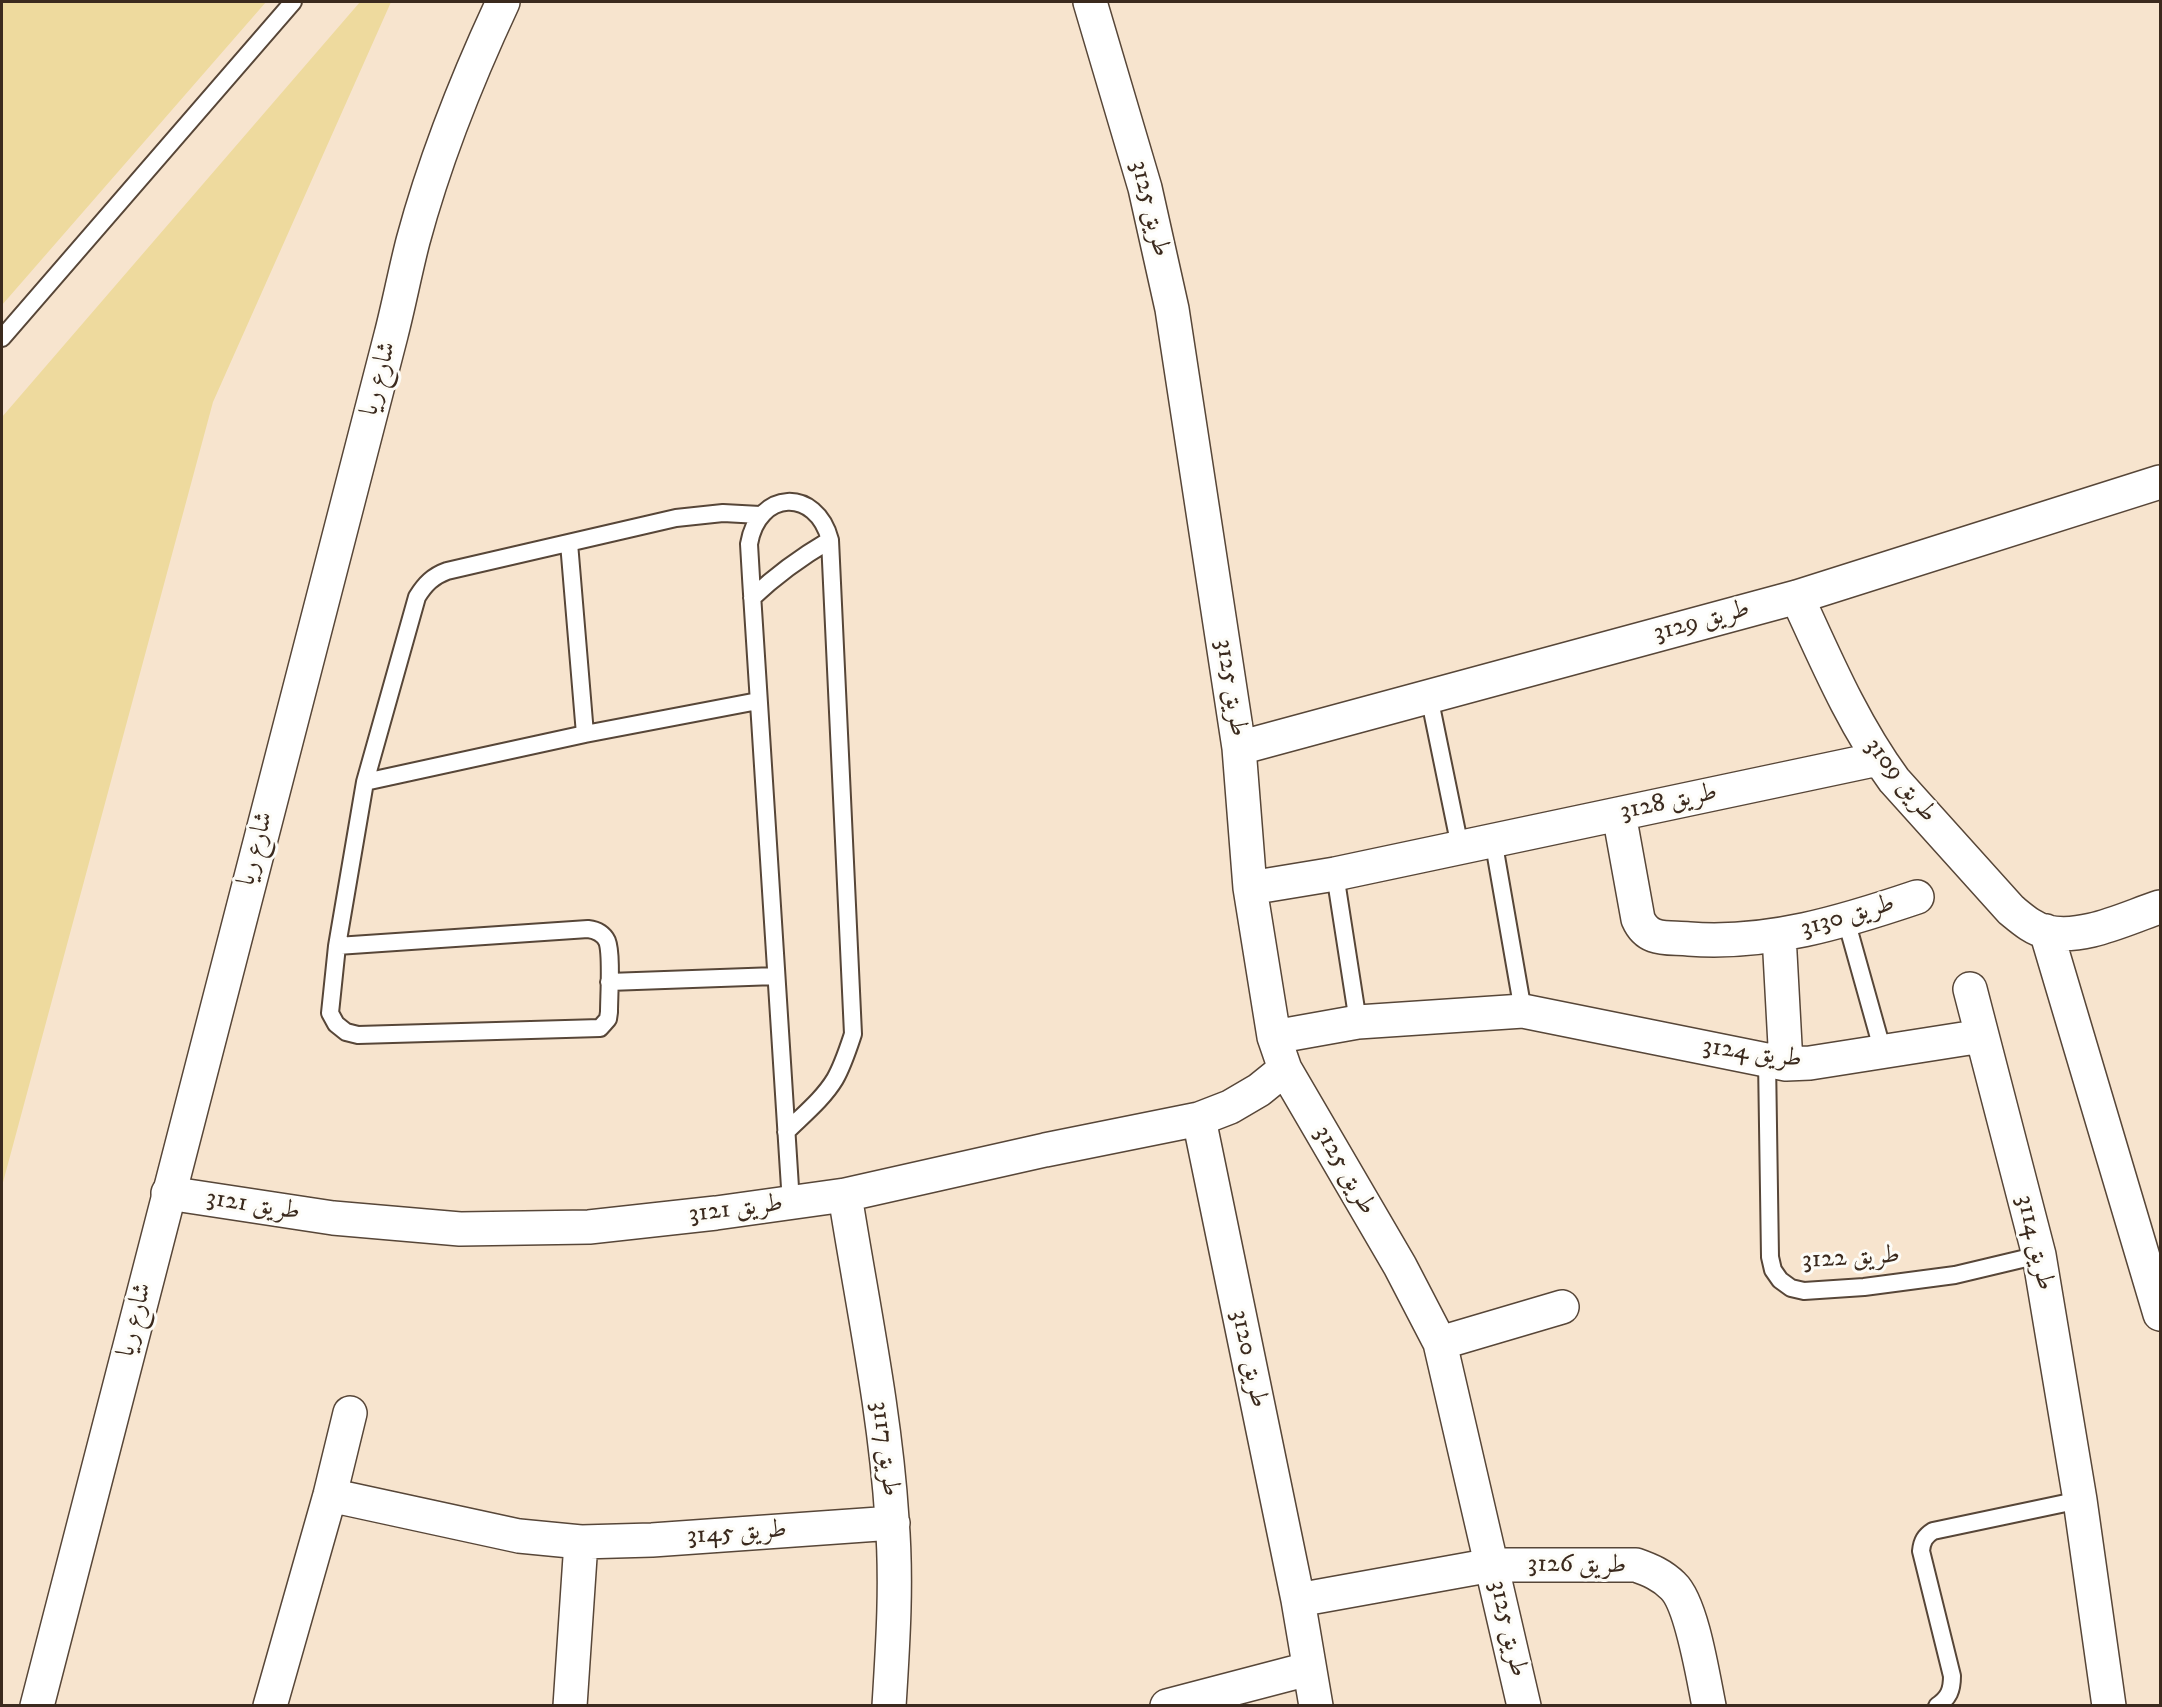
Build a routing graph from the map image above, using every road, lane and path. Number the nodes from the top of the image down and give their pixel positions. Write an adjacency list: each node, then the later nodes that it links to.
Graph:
1 (293, 2): 4 (lane)
2 (503, 2): 40 (street, شارع ريا)
3 (1090, 2): 14 (street, طريق 3125)
4 (2, 338)
5 (2160, 482): 9 (street, طريق 3129)
6 (760, 515): 7 (lane); 8 (lane); 10 (lane)
7 (830, 540): 10 (lane); 39 (lane)
8 (569, 543): 13 (lane); 16 (lane)
9 (1797, 597): 11 (street, طريق 3129); 15 (street, طريق 3109)
10 (752, 598): 12 (lane)
11 (1429, 696): 14 (street, طريق 3129); 19 (lane)
12 (758, 701): 13 (lane); 28 (lane)
13 (585, 734): 16 (lane)
14 (1239, 748): 21 (street, طريق 3125)
15 (1878, 759): 17 (street, طريق 3128); 25 (street, طريق 3109)
16 (365, 782): 27 (lane)
17 (1619, 814): 18 (street, طريق 3128); 26 (street, طريق 3130)
18 (1493, 839): 19 (street, طريق 3128); 31 (lane)
19 (1460, 847): 20 (street, طريق 3128)
20 (1335, 874): 21 (street, طريق 3128); 32 (lane)
21 (1250, 888): 34 (street, طريق 3125)
22 (1917, 897): 24 (street, طريق 3130)
23 (2160, 907): 25 (street, طريق 3109)
24 (1846, 920): 26 (street, طريق 3130); 35 (lane)
25 (2046, 931): 45 (street)
26 (1779, 935): 36 (street, طريق 3130)
27 (337, 946): 29 (lane); 29 (lane)
28 (776, 976): 29 (lane); 39 (lane)
29 (609, 982)
30 (1970, 989): 33 (street, طريق 3114)
31 (1523, 1011): 32 (street, طريق 3124); 36 (street, طريق 3124)
32 (1358, 1022): 34 (street, طريق 3124)
33 (1982, 1036): 35 (street, طريق 3124); 43 (street, طريق 3114)
34 (1274, 1037): 37 (street, طريق 3125)
35 (1883, 1052): 36 (street, طريق 3124)
36 (1777, 1062): 43 (lane, طريق 3122)
37 (1285, 1069): 38 (street, طريق 3121); 46 (street, طريق 3125)
38 (1199, 1119): 41 (street, طريق 3121); 53 (street, طريق 3120)
39 (786, 1132): 42 (lane)
40 (168, 1193): 42 (street, طريق 3121); 55 (street, شارع ريا)
41 (845, 1195): 42 (street, طريق 3121); 50 (street, طريق 3117)
42 (790, 1203)
43 (2039, 1255): 49 (street, طريق 3114)
44 (1562, 1307): 46 (street)
45 (2160, 1314)
46 (1440, 1343): 52 (street, طريق 3125)
47 (350, 1413): 48 (street)
48 (330, 1495): 51 (street, طريق 3145); 56 (street)
49 (2080, 1500): 63 (lane); 64 (street, طريق 3114)
50 (893, 1523): 51 (street, طريق 3145); 58 (street, طريق 3117)
51 (581, 1542): 57 (street)
52 (1492, 1565): 53 (street); 61 (street, طريق 3125); 62 (street, طريق 3126)
53 (1298, 1600): 54 (street, طريق 3120)
54 (1308, 1669): 59 (street); 60 (street, طريق 3120)
55 (37, 1706)
56 (270, 1706)
57 (570, 1706)
58 (889, 1706)
59 (1167, 1706)
60 (1316, 1706)
61 (1524, 1706)
62 (1709, 1706)
63 (1937, 1706)
64 (2109, 1706)

